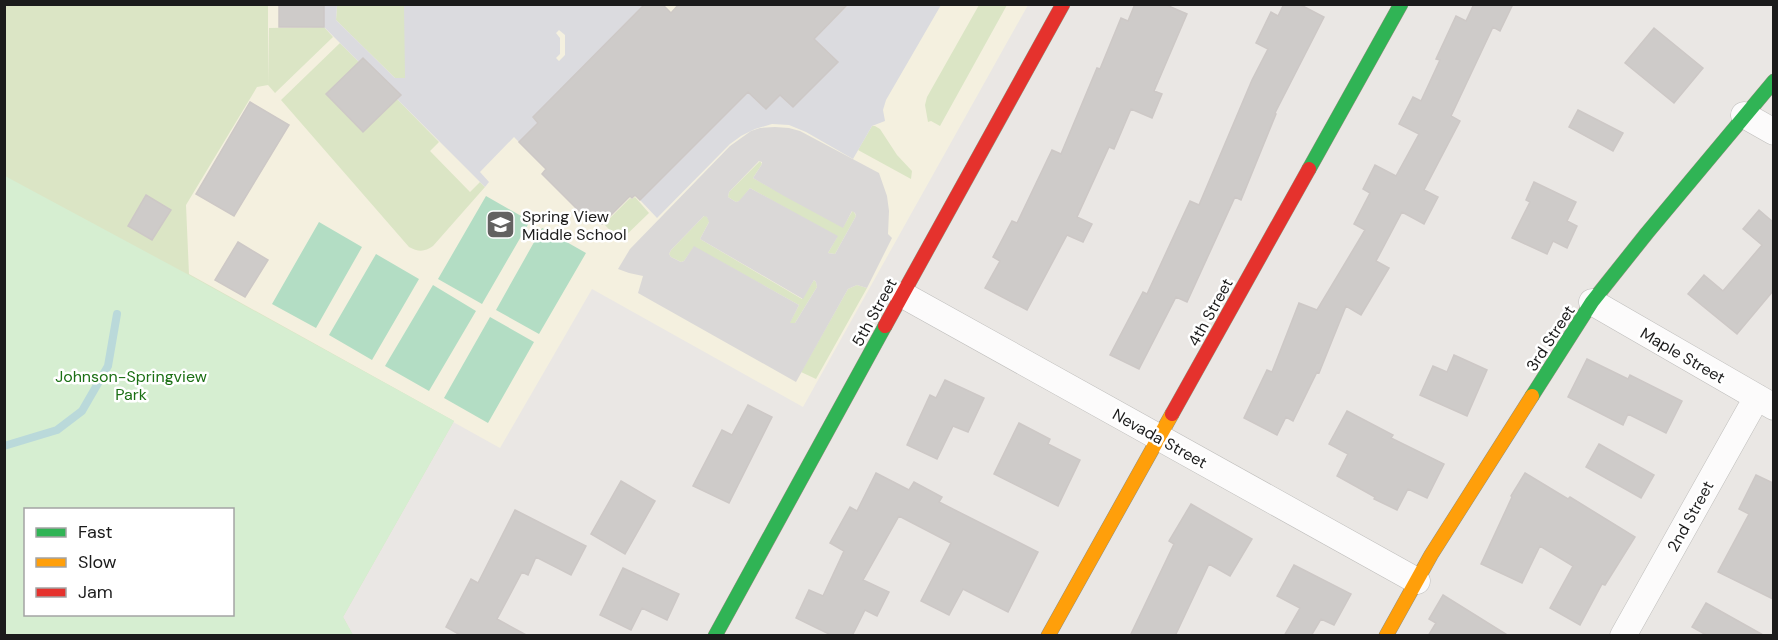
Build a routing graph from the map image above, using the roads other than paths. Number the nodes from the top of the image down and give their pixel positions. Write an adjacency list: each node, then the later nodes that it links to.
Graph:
1 (1063, 4): 6 (street, 5th Street)
2 (1401, 4): 9 (street, 4th Street)
3 (1773, 81): 4 (street, 3rd Street)
4 (1744, 115): 5 (street); 7 (street, 3rd Street)
5 (1773, 132)
6 (903, 295): 9 (street, Nevada Street); 11 (street, 5th Street)
7 (1592, 302): 8 (street, Maple Street); 10 (street, 3rd Street)
8 (1765, 402): 14 (street, 2nd Street)
9 (1159, 437): 10 (street, Nevada Street); 12 (street, 4th Street)
10 (1417, 581): 13 (street, 3rd Street)
11 (715, 636)
12 (1048, 636)
13 (1386, 636)
14 (1623, 636)

